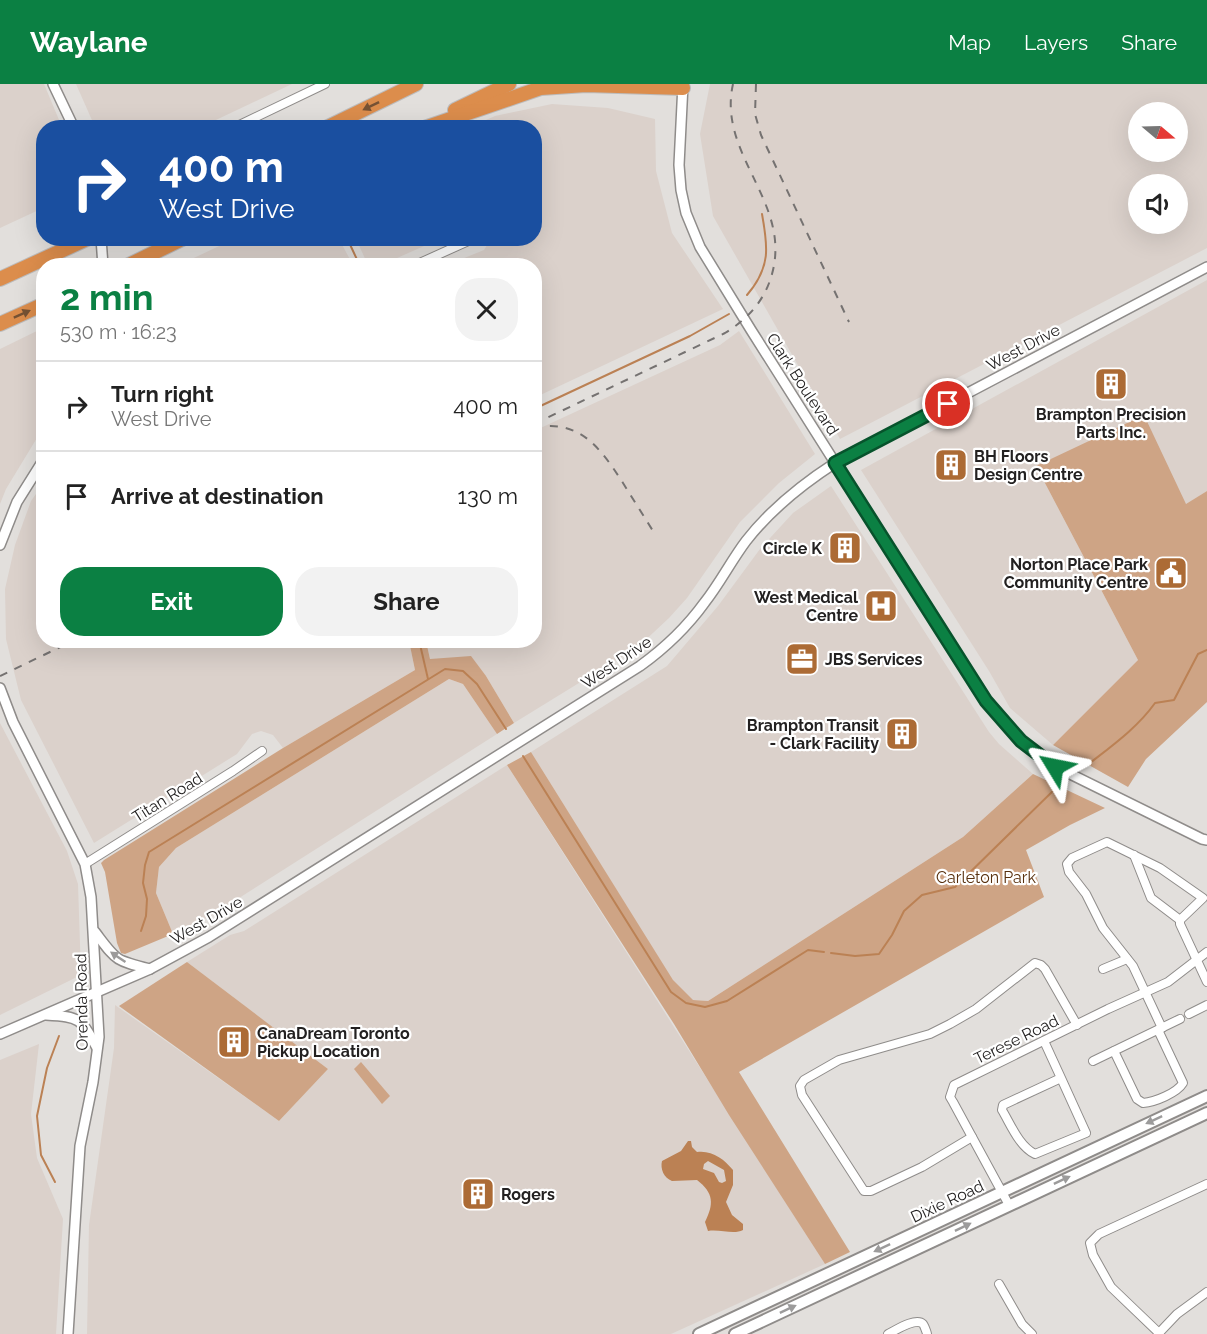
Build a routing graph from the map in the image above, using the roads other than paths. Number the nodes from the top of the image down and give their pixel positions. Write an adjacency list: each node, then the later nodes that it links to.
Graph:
1 (53, 84): 6 (street)
2 (325, 84): 7 (street)
3 (416, 84): 8 (highway, one-way to 8)
4 (508, 84): 9 (highway)
5 (683, 86): 10 (highway); 22 (street, Clark Boulevard)
6 (70, 120)
7 (250, 120)
8 (342, 120)
9 (434, 120)
10 (447, 120)
11 (72, 246): 14 (highway)
12 (167, 246): 15 (highway)
13 (457, 246): 16 (street)
14 (46, 258)
15 (142, 258)
16 (431, 258)
17 (36, 263): 19 (highway)
18 (1207, 267): 22 (street, West Drive)
19 (0, 279)
20 (36, 308): 21 (highway, one-way to 20)
21 (0, 324)
22 (835, 463): 27 (street, Clark Boulevard); 36 (street, West Drive)
23 (36, 472): 24 (street)
24 (0, 545)
25 (0, 688): 29 (street, Orenda Road)
26 (262, 750): 29 (street, Titan Road)
27 (1205, 841)
28 (1134, 855): 30 (street); 31 (street); 34 (street)
29 (85, 864): 32 (street, Orenda Road)
30 (1205, 896): 31 (street)
31 (1180, 920): 35 (street)
32 (95, 932): 36 (street, one-way to 32); 39 (street, Orenda Road)
33 (1207, 952): 35 (street, Terese Road)
34 (1127, 959): 37 (street); 40 (street)
35 (1198, 960): 38 (street); 40 (street, Terese Road)
36 (150, 969): 39 (street, West Drive)
37 (1103, 969)
38 (1207, 981)
39 (97, 991): 43 (street, West Drive); 49 (street, Orenda Road)
40 (1145, 992): 45 (street, Terese Road); 46 (street)
41 (1207, 1005): 42 (street)
42 (1189, 1014)
43 (44, 1015): 47 (street, West Drive); 49 (street)
44 (1180, 1019): 46 (street)
45 (1077, 1025): 48 (street, Terese Road); 55 (street)
46 (1160, 1029): 50 (street); 50 (street)
47 (0, 1034)
48 (1044, 1041): 52 (street); 55 (street, Terese Road)
49 (98, 1049): 62 (street, Orenda Road)
50 (1114, 1051): 51 (street)
51 (1093, 1061)
52 (1061, 1078): 52 (street)
53 (1207, 1096): 57 (main road, Dixie Road, one-way to 57)
54 (1207, 1113): 58 (main road, Dixie Road, one-way to 54)
55 (972, 1137): 57 (street, Terese Road)
56 (1207, 1184): 61 (street)
57 (1002, 1192): 58 (street, Terese Road); 63 (main road, Dixie Road, one-way to 63)
58 (1009, 1205): 64 (main road, Dixie Road, one-way to 58)
59 (999, 1284): 67 (street)
60 (1207, 1292): 61 (street)
61 (1158, 1333)
62 (68, 1334)
63 (699, 1334)
64 (735, 1334)
65 (888, 1334): 66 (street)
66 (927, 1334)
67 (1032, 1334)

